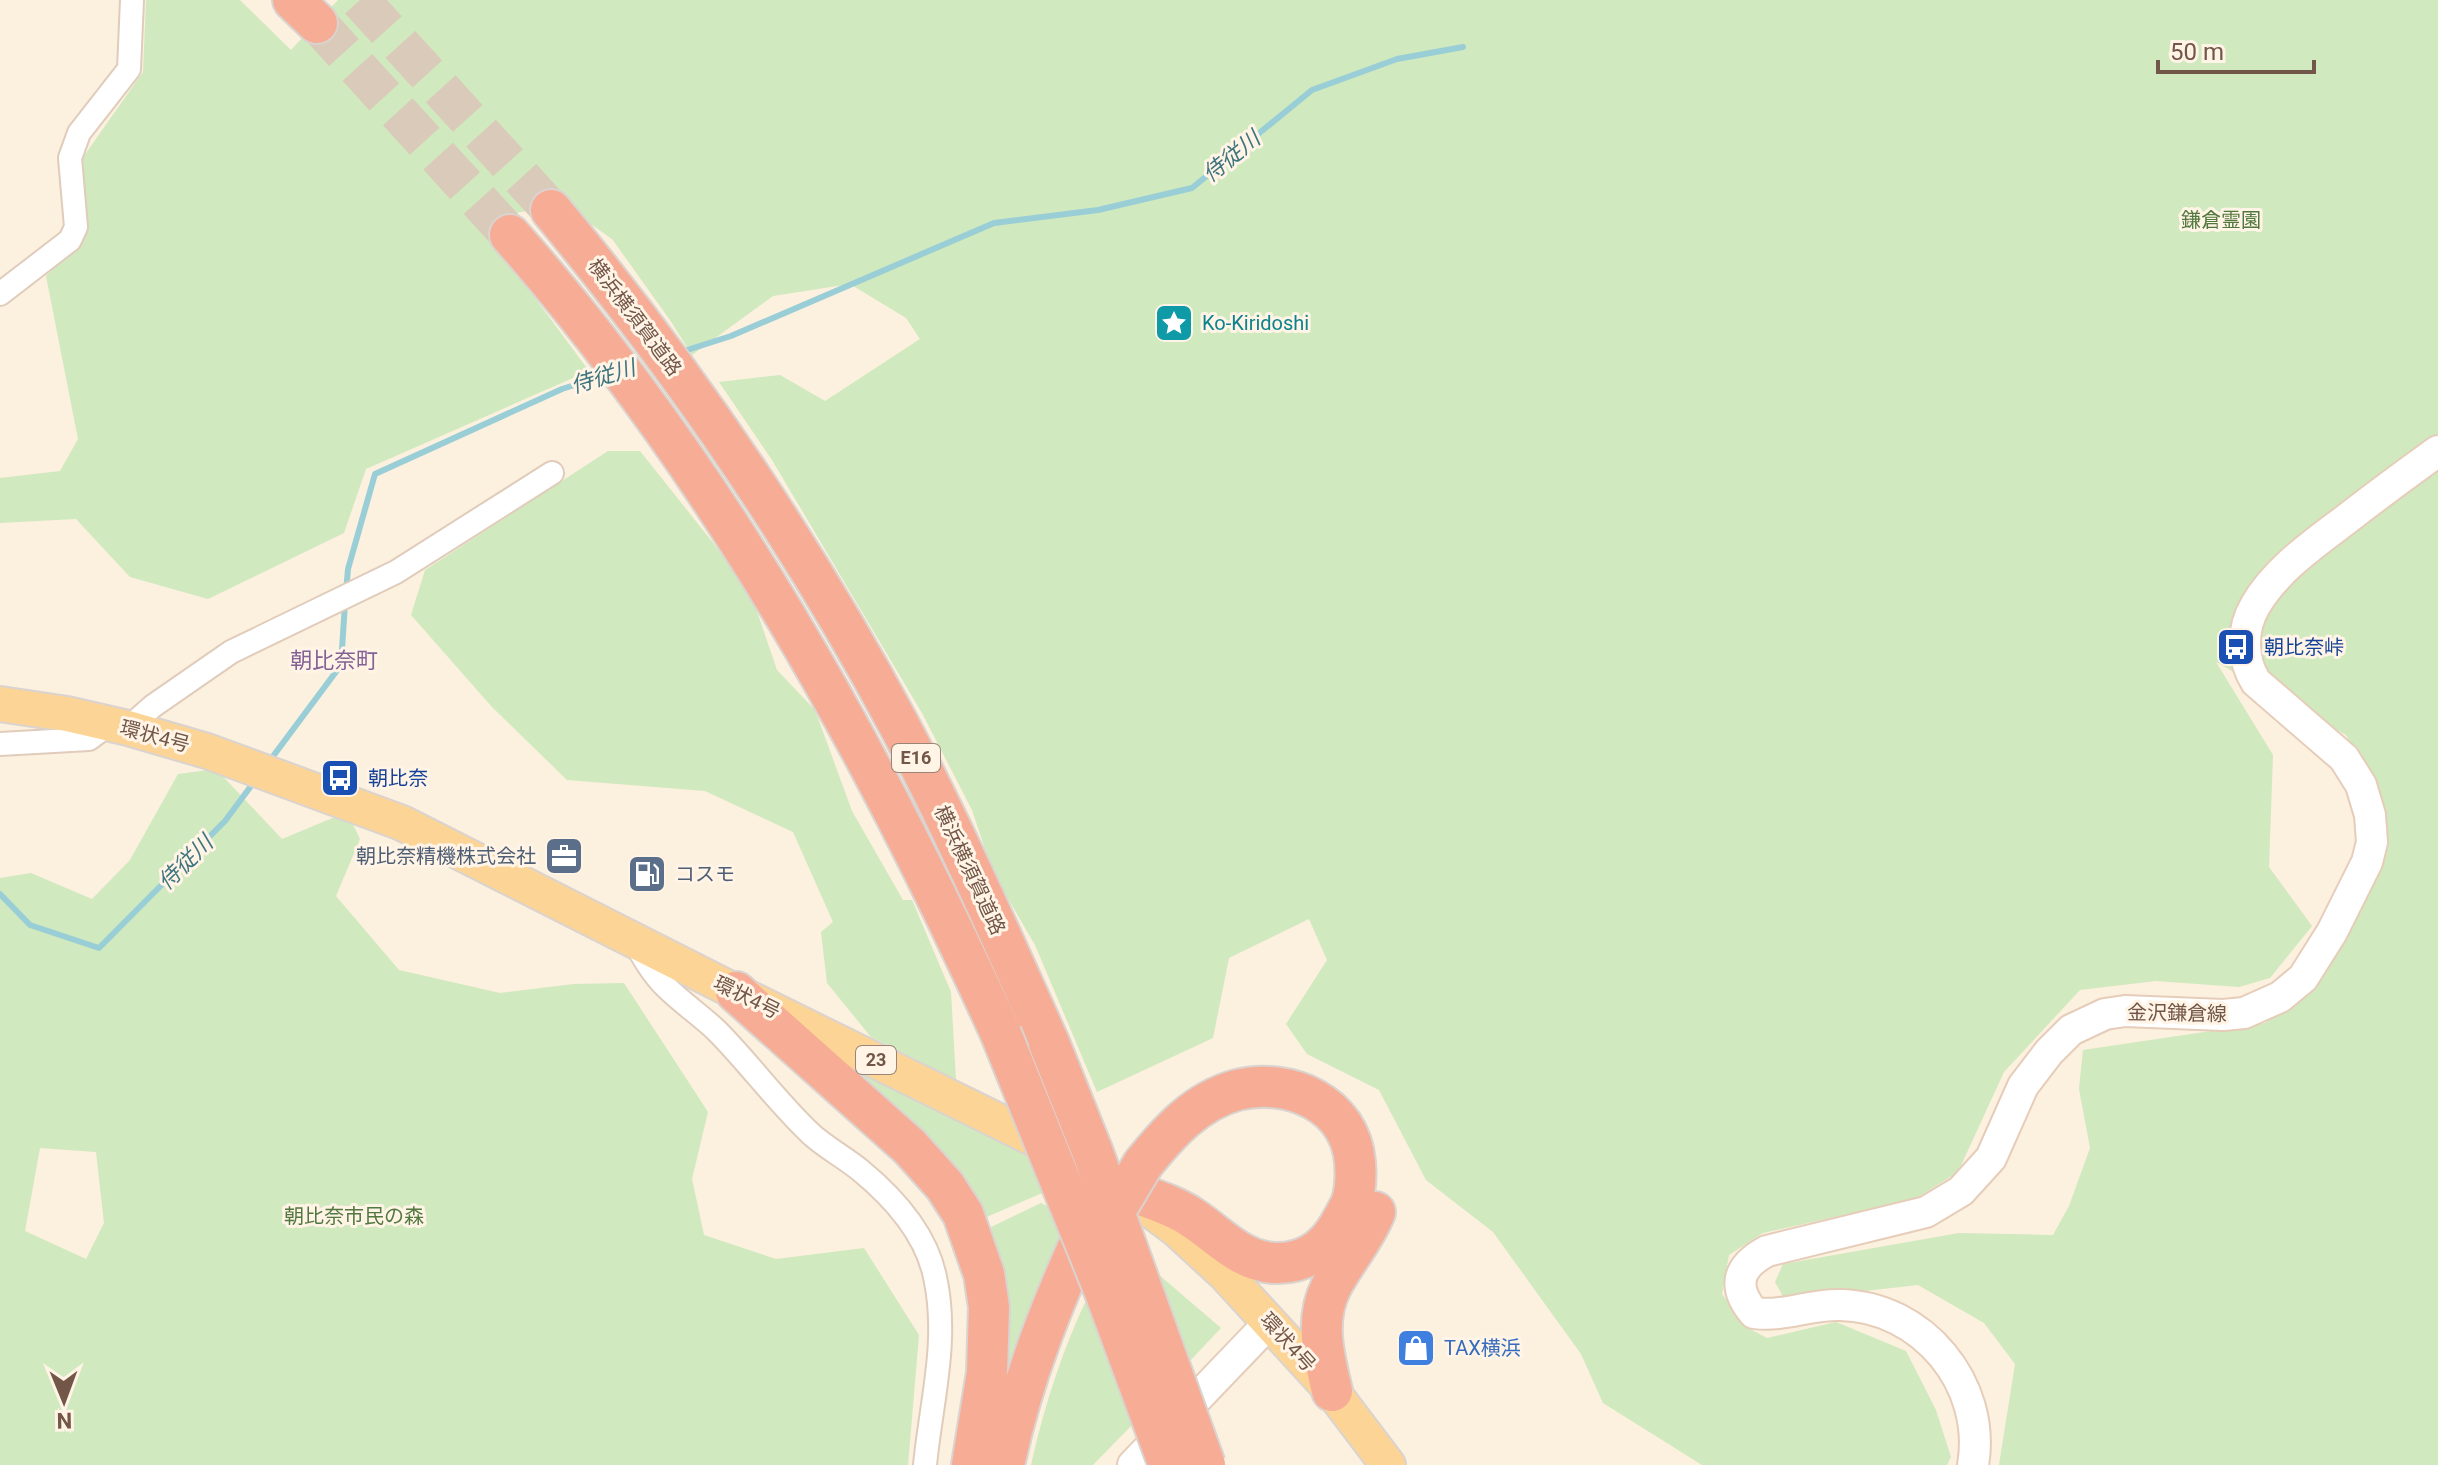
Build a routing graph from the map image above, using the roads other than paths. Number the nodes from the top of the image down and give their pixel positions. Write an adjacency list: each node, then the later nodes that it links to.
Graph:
1 (132, 0): 4 (street)
2 (551, 210): 22 (highway, 横浜横須賀道路 / E16, bridge)
3 (510, 235): 21 (highway, 横浜横須賀道路 / E16, bridge)
4 (0, 294)
5 (2438, 451): 24 (main road, 金沢鎌倉線)
6 (552, 473): 8 (street)
7 (0, 704): 8 (main road, 環状4号 / 23)
8 (119, 726): 9 (street); 10 (main road, 環状4号 / 23)
9 (0, 744)
10 (632, 938): 11 (main road, 環状4号 / 23); 16 (street)
11 (736, 992): 12 (main road, 環状4号 / 23); 17 (highway)
12 (1129, 1169): 12 (highway); 13 (highway, bridge); 14 (main road, 環状4号 / 23); 15 (highway)
13 (1099, 1222): 18 (highway); 19 (highway)
14 (1270, 1322): 15 (main road, 環状4号 / 23); 20 (main road)
15 (1332, 1391): 23 (main road, 環状4号 / 23)
16 (925, 1465)
17 (972, 1465)
18 (1004, 1465)
19 (1022, 1465)
20 (1133, 1465)
21 (1169, 1465)
22 (1205, 1465)
23 (1388, 1465)
24 (1973, 1465)

